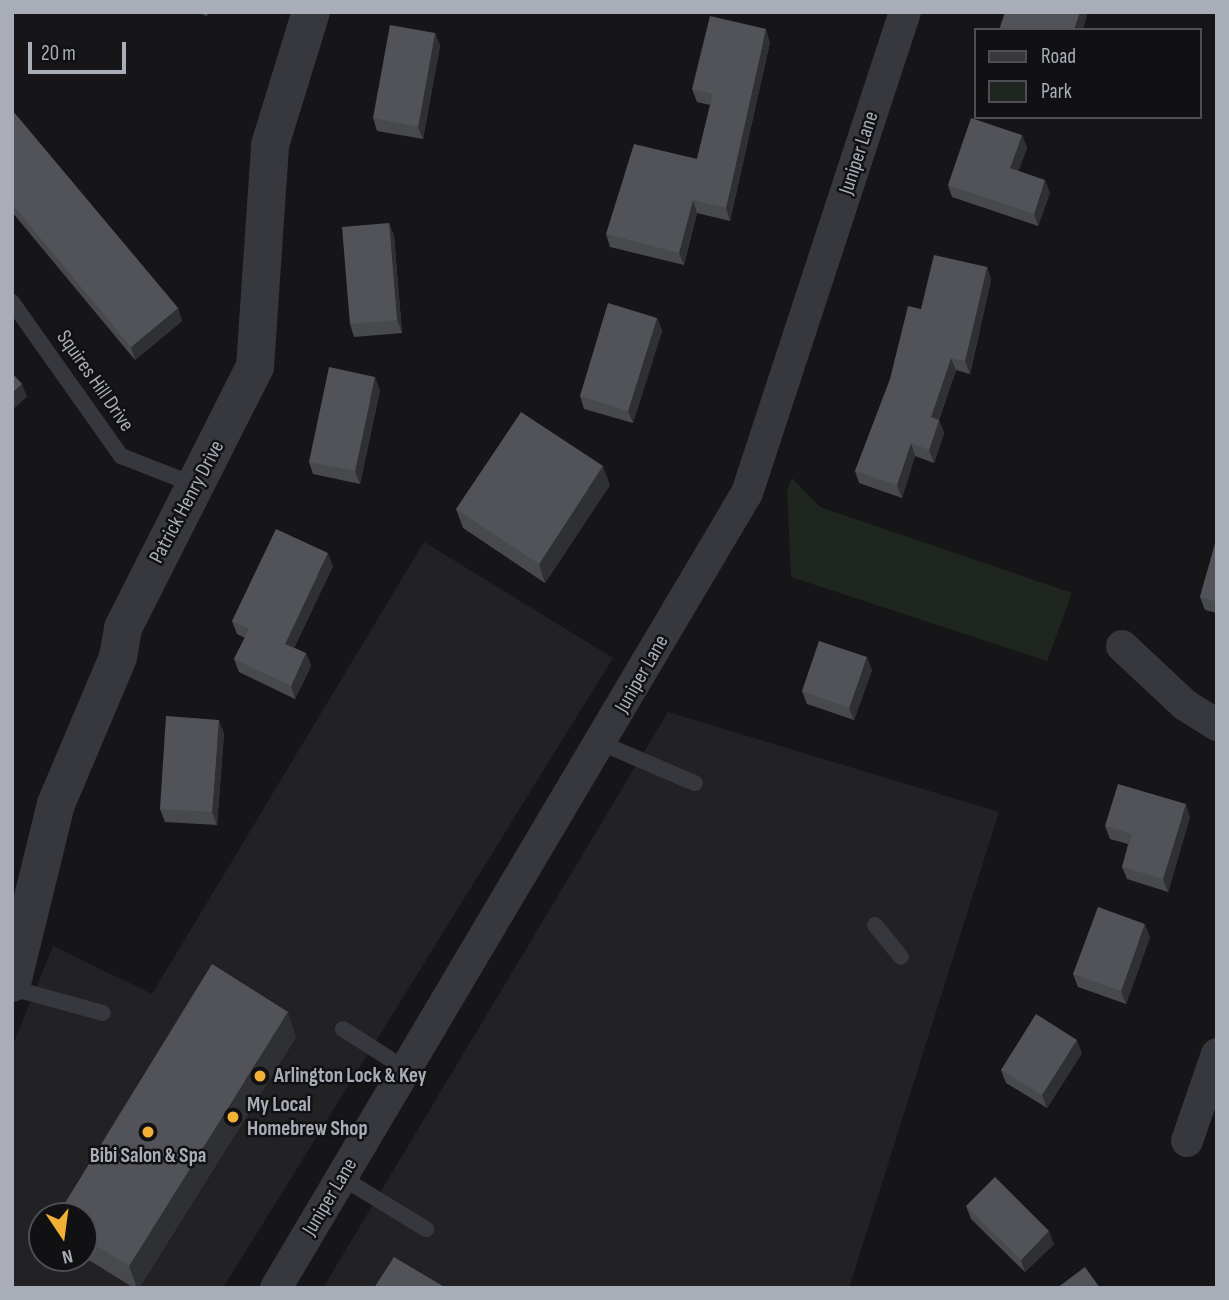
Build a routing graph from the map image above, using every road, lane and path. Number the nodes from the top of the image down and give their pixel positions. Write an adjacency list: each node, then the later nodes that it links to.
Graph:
1 (311, 12): 4 (street, Patrick Henry Drive)
2 (905, 12): 7 (street, Juniper Lane)
3 (12, 302): 4 (lane, Squires Hill Drive)
4 (193, 484): 9 (street, Patrick Henry Drive)
5 (1122, 646): 6 (street)
6 (1217, 725)
7 (601, 743): 8 (lane); 16 (street, Juniper Lane)
8 (695, 783)
9 (22, 885): 12 (street, Patrick Henry Drive)
10 (875, 925): 11 (lane)
11 (901, 957)
12 (12, 986): 13 (lane)
13 (103, 1013)
14 (343, 1029): 16 (lane)
15 (1217, 1054): 17 (street)
16 (407, 1070): 18 (street, Juniper Lane)
17 (1187, 1141)
18 (341, 1178): 19 (lane); 20 (street, Juniper Lane)
19 (426, 1228)
20 (276, 1288)

